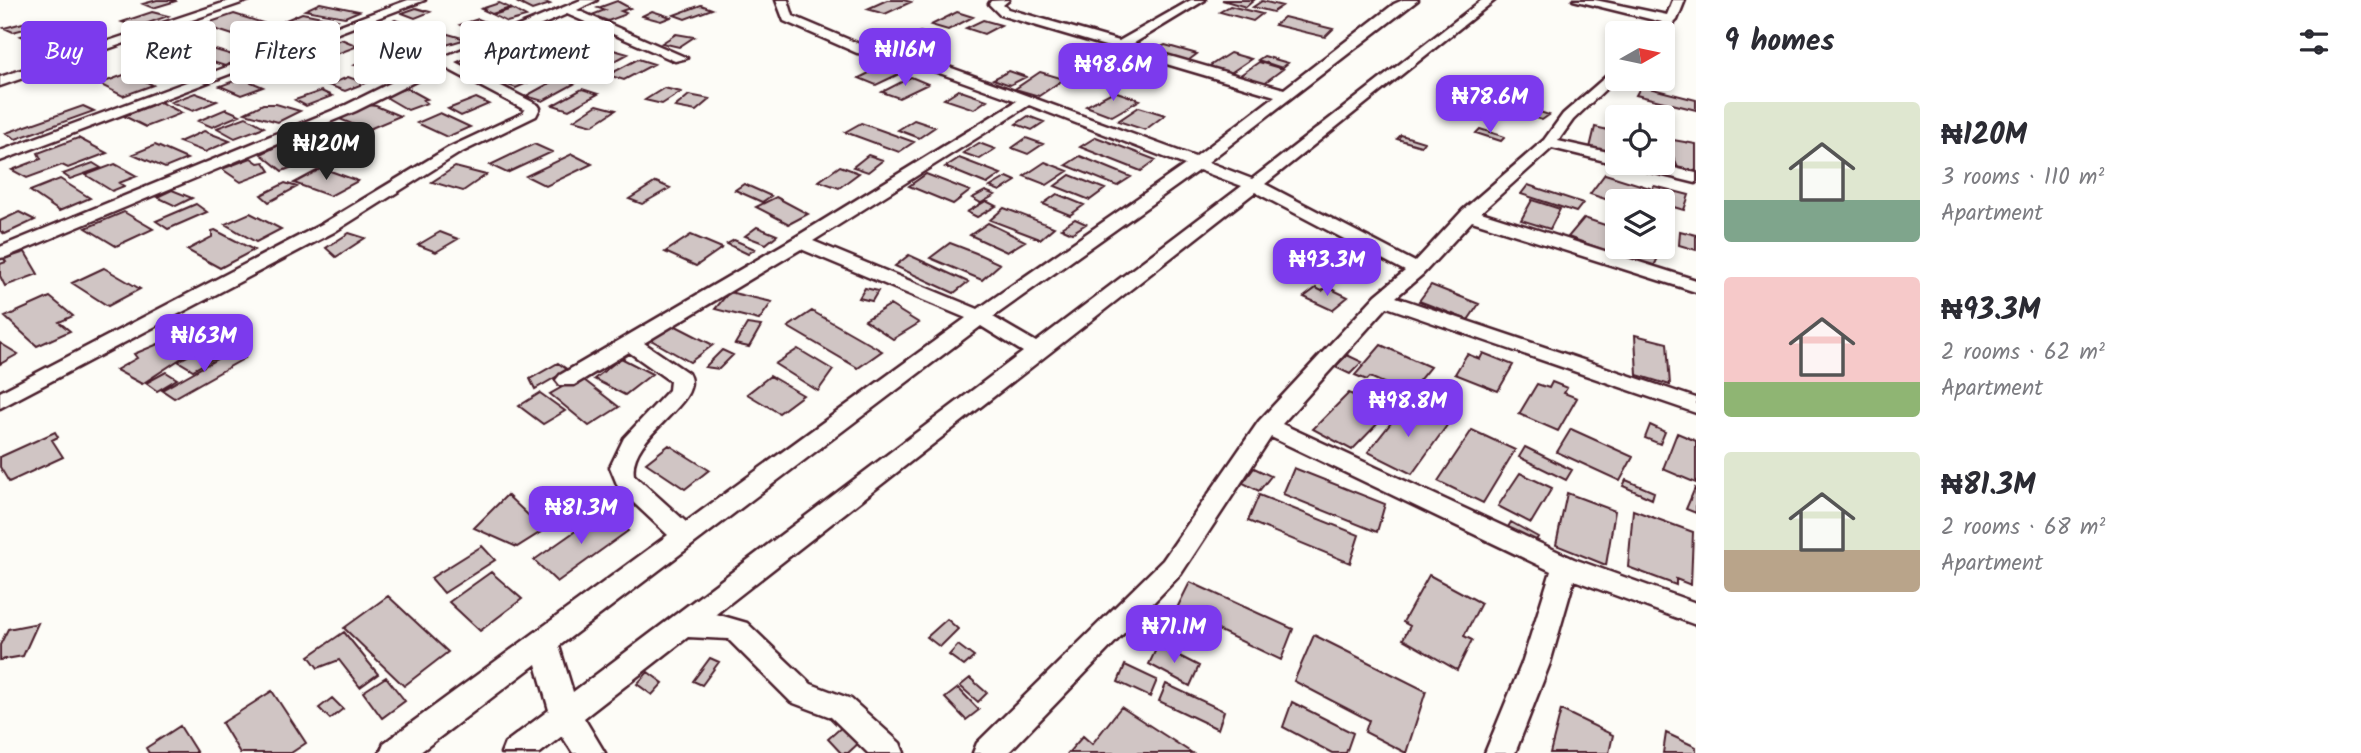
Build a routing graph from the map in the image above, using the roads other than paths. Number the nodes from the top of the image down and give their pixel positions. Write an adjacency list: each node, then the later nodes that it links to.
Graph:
1 (244, 0): 17 (street)
2 (419, 0): 23 (street)
3 (591, 0): 11 (street)
4 (782, 0): 21 (street)
5 (1003, 0): 13 (street)
6 (1199, 0): 13 (street)
7 (1412, 0): 20 (street)
8 (1489, 0): 28 (street)
9 (1579, 0): 12 (street)
10 (1679, 0): 12 (street)
11 (567, 10): 14 (street); 15 (street)
12 (1671, 20)
13 (1120, 46): 20 (street)
14 (680, 58)
15 (446, 61)
16 (446, 63): 39 (street)
17 (0, 82)
18 (1605, 82): 22 (street)
19 (400, 84): 31 (street)
20 (1285, 94): 25 (street)
21 (1028, 100): 25 (street); 30 (street)
22 (1549, 143): 24 (street); 29 (street)
23 (0, 156)
24 (1605, 156)
25 (1199, 162): 28 (street); 35 (street)
26 (1675, 173): 27 (street)
27 (1696, 178)
28 (1254, 185): 32 (street); 37 (street)
29 (1469, 214): 32 (street); 33 (street)
30 (800, 242): 35 (street); 36 (street)
31 (0, 253)
32 (1417, 270): 34 (street)
33 (1696, 286)
34 (1384, 299): 40 (street); 41 (street)
35 (980, 317): 37 (street); 42 (street)
36 (630, 343): 38 (street); 42 (street)
37 (1037, 352): 45 (street)
38 (567, 380)
39 (0, 401)
40 (1696, 406)
41 (1267, 426): 43 (street); 52 (street)
42 (686, 536): 46 (street)
43 (1565, 566): 44 (street); 53 (street)
44 (1696, 614)
45 (683, 625): 47 (street); 51 (street)
46 (544, 642): 47 (street); 48 (street)
47 (565, 715): 49 (street); 50 (street)
48 (395, 753)
49 (516, 753)
50 (590, 753)
51 (889, 753)
52 (988, 753)
53 (1500, 753)

